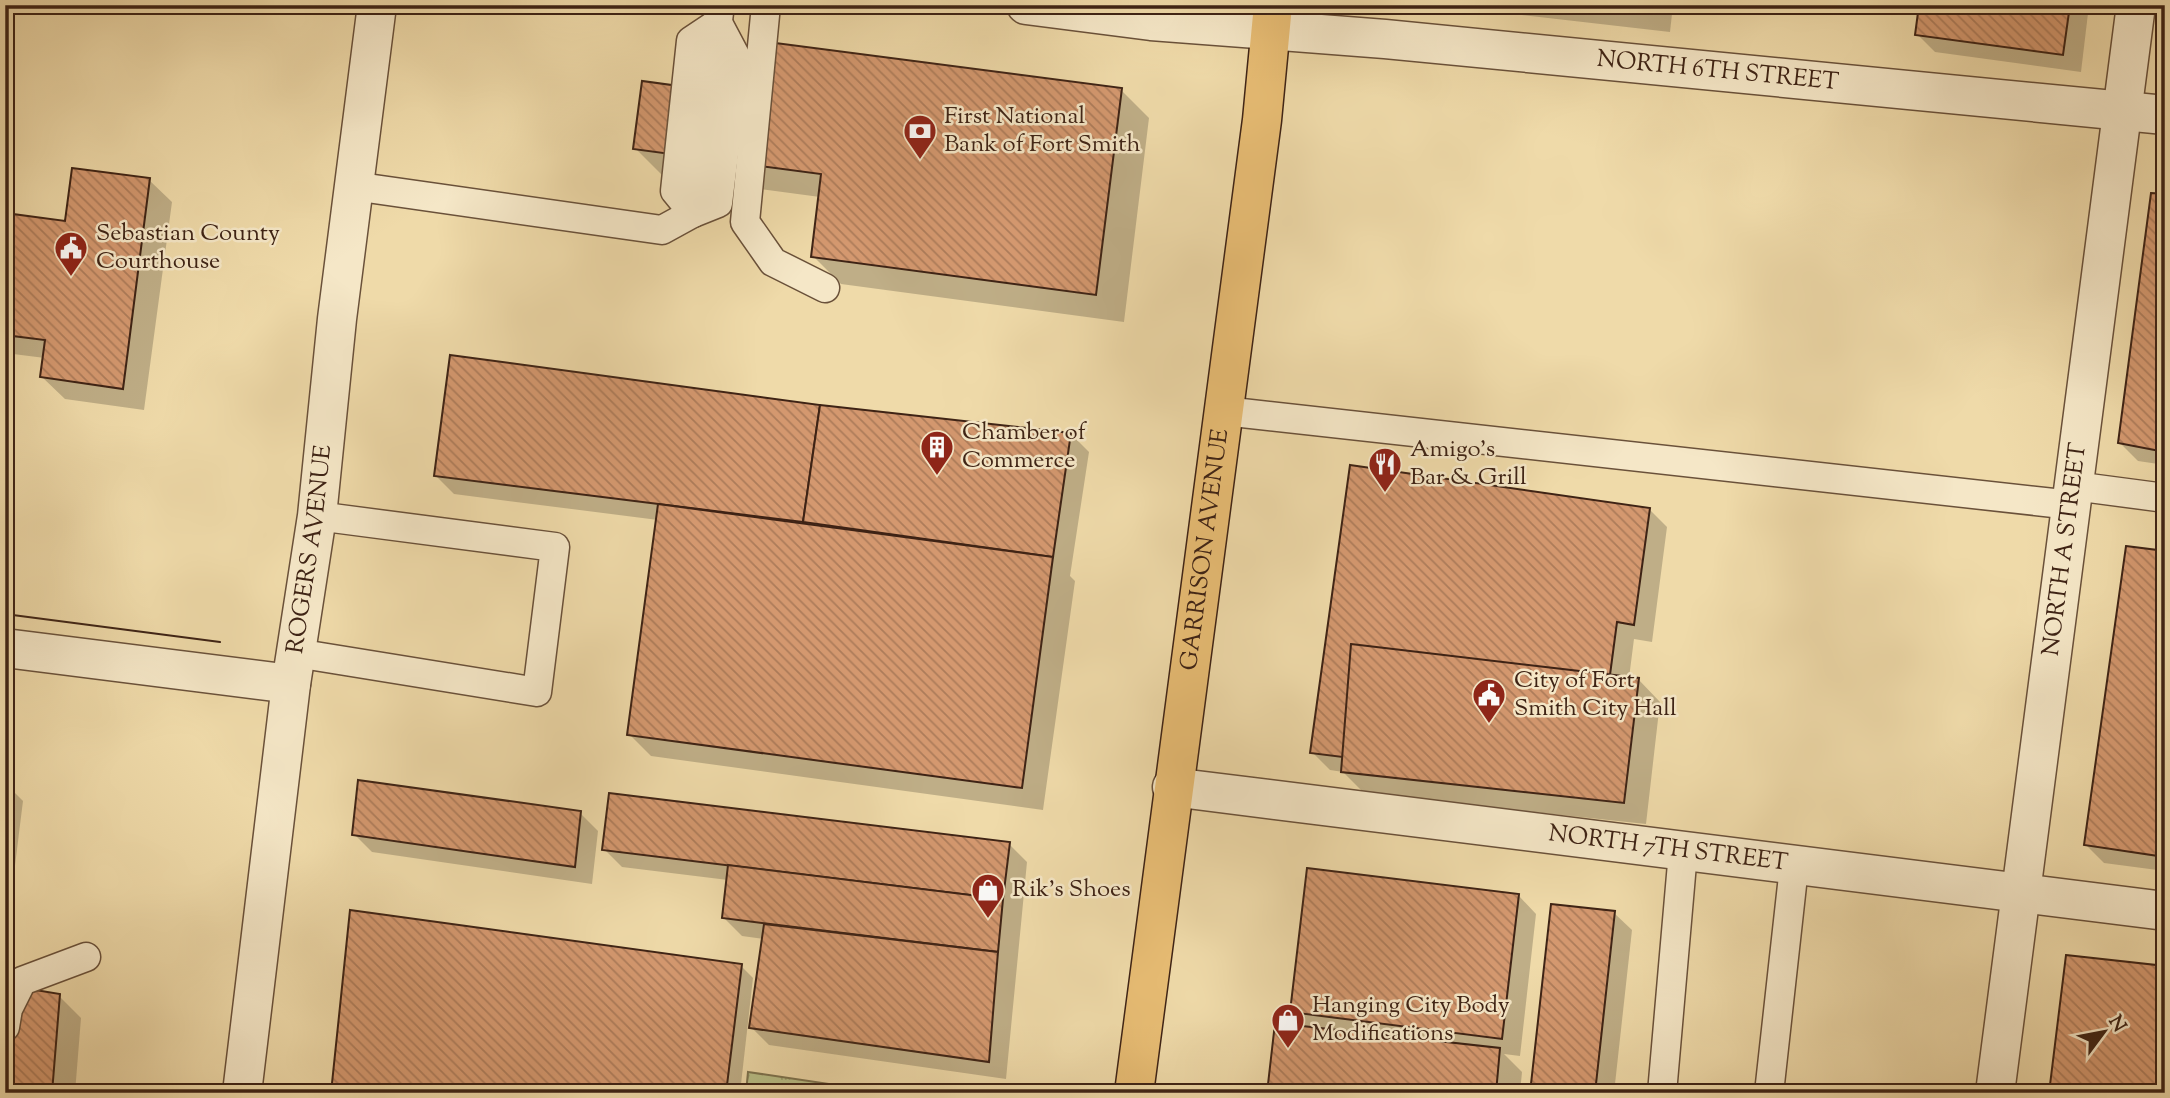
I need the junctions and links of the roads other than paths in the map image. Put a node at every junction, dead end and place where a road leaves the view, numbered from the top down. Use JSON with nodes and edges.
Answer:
{"nodes":[{"id":1,"x":377,"y":5,"type":"edge"},
{"id":2,"x":1026,"y":5,"type":"edge"},
{"id":3,"x":2136,"y":5,"type":"edge"},
{"id":4,"x":719,"y":14,"type":"edge"},
{"id":5,"x":766,"y":18,"type":"edge"},
{"id":6,"x":1272,"y":19,"type":"edge"},
{"id":7,"x":2123,"y":110,"type":"junction"},
{"id":8,"x":2165,"y":115,"type":"edge"},
{"id":9,"x":353,"y":186,"type":"junction"},
{"id":10,"x":705,"y":208,"type":"junction"},
{"id":11,"x":745,"y":222,"type":"junction"},
{"id":12,"x":825,"y":288,"type":"dead end"},
{"id":13,"x":1224,"y":411,"type":"junction"},
{"id":14,"x":2073,"y":495,"type":"junction"},
{"id":15,"x":2165,"y":498,"type":"edge"},
{"id":16,"x":317,"y":516,"type":"junction"},
{"id":17,"x":5,"y":648,"type":"edge"},
{"id":18,"x":293,"y":669,"type":"junction"},
{"id":19,"x":1172,"y":787,"type":"junction"},
{"id":20,"x":1683,"y":852,"type":"junction"},
{"id":21,"x":1794,"y":867,"type":"junction"},
{"id":22,"x":2020,"y":895,"type":"junction"},
{"id":23,"x":2165,"y":911,"type":"edge"},
{"id":24,"x":86,"y":957,"type":"dead end"},
{"id":25,"x":5,"y":1027,"type":"edge"},
{"id":26,"x":242,"y":1093,"type":"edge"},
{"id":27,"x":1134,"y":1093,"type":"edge"},
{"id":28,"x":1662,"y":1093,"type":"edge"},
{"id":29,"x":1769,"y":1093,"type":"edge"},
{"id":30,"x":1995,"y":1093,"type":"edge"}],
"edges":[{"from":1,"to":9,"type":"street","name":"ROGERS AVENUE"},
{"from":2,"to":6,"type":"street","name":"NORTH 6TH STREET"},
{"from":3,"to":7,"type":"street","name":"NORTH A STREET"},
{"from":4,"to":10,"type":"lane"},
{"from":5,"to":11,"type":"lane"},
{"from":6,"to":7,"type":"street","name":"NORTH 6TH STREET"},
{"from":6,"to":13,"type":"main road","name":"GARRISON AVENUE"},
{"from":7,"to":8,"type":"street","name":"NORTH 6TH STREET"},
{"from":7,"to":14,"type":"street","name":"NORTH A STREET"},
{"from":9,"to":10,"type":"lane"},
{"from":9,"to":16,"type":"street","name":"ROGERS AVENUE"},
{"from":10,"to":11,"type":"lane"},
{"from":11,"to":12,"type":"lane"},
{"from":13,"to":14,"type":"lane"},
{"from":13,"to":19,"type":"main road","name":"GARRISON AVENUE"},
{"from":14,"to":15,"type":"lane"},
{"from":14,"to":22,"type":"street","name":"NORTH A STREET"},
{"from":16,"to":18,"type":"street","name":"ROGERS AVENUE"},
{"from":16,"to":18,"type":"lane"},
{"from":17,"to":18,"type":"street"},
{"from":18,"to":26,"type":"street","name":"ROGERS AVENUE"},
{"from":19,"to":20,"type":"street","name":"NORTH 7TH STREET"},
{"from":19,"to":27,"type":"main road","name":"GARRISON AVENUE"},
{"from":20,"to":21,"type":"street","name":"NORTH 7TH STREET"},
{"from":20,"to":28,"type":"lane"},
{"from":21,"to":22,"type":"street","name":"NORTH 7TH STREET"},
{"from":21,"to":29,"type":"lane"},
{"from":22,"to":23,"type":"street","name":"NORTH 7TH STREET"},
{"from":22,"to":30,"type":"street","name":"NORTH A STREET"},
{"from":24,"to":25,"type":"lane"}]}
